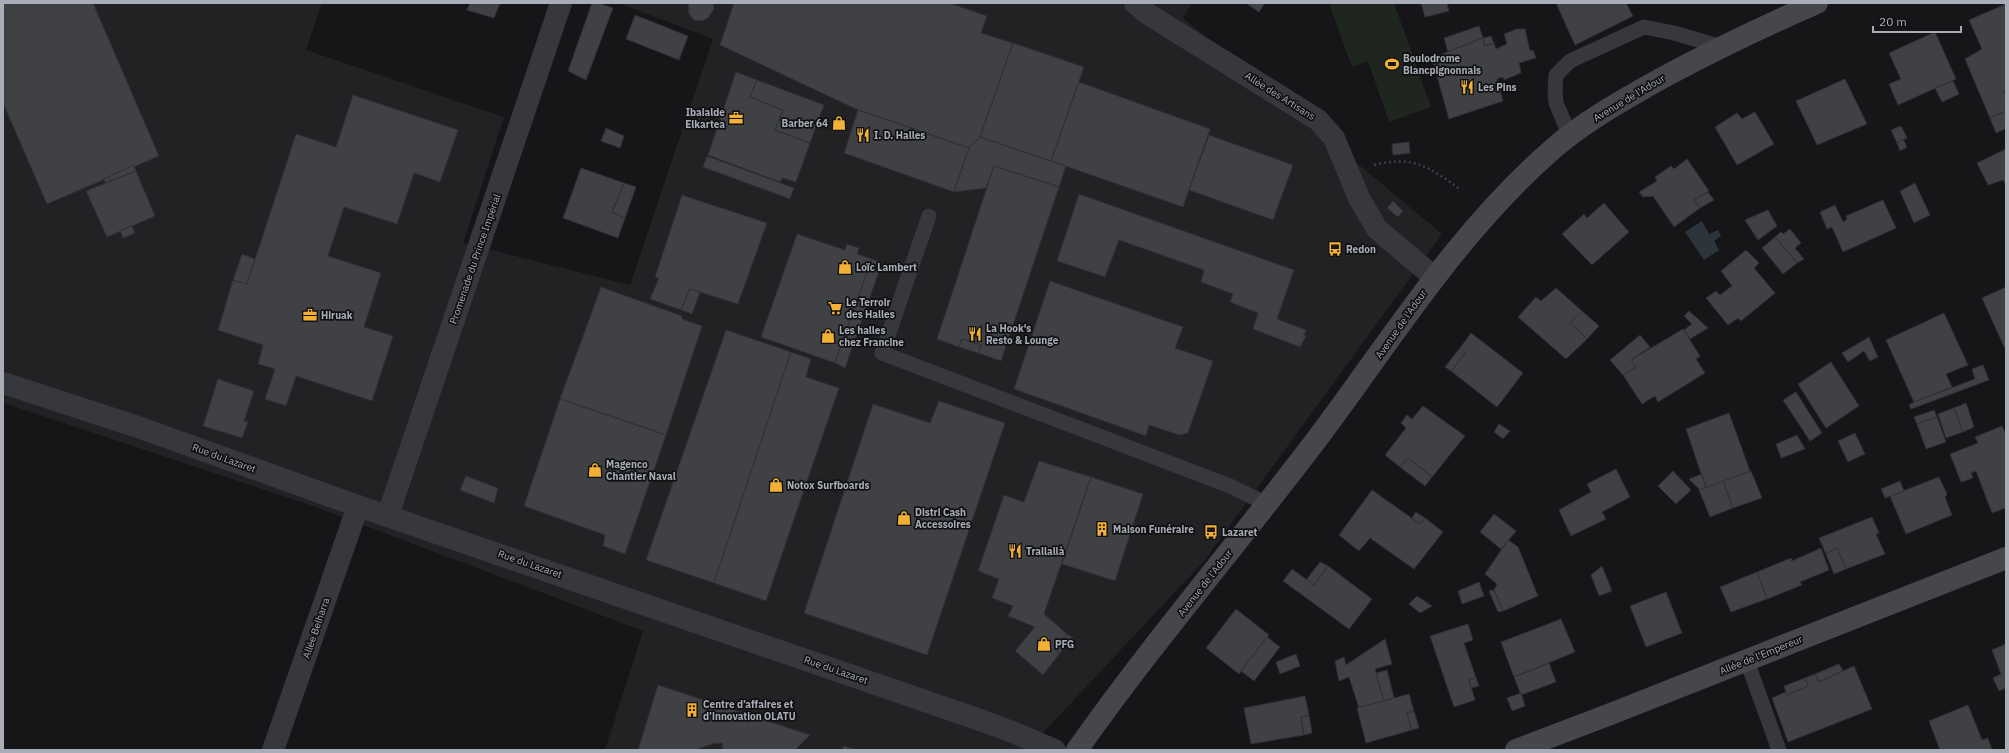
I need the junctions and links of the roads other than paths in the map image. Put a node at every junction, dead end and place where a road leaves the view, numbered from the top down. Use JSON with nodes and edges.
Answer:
{"nodes":[{"id":1,"x":561,"y":3,"type":"edge"},
{"id":2,"x":1817,"y":3,"type":"edge"},
{"id":3,"x":1146,"y":7,"type":"edge"},
{"id":4,"x":1784,"y":9,"type":"edge"},
{"id":5,"x":1722,"y":47,"type":"junction"},
{"id":6,"x":1570,"y":136,"type":"junction"},
{"id":7,"x":929,"y":216,"type":"dead end"},
{"id":8,"x":1434,"y":277,"type":"junction"},
{"id":9,"x":3,"y":383,"type":"edge"},
{"id":10,"x":1267,"y":504,"type":"junction"},
{"id":11,"x":358,"y":506,"type":"junction"},
{"id":12,"x":388,"y":515,"type":"junction"},
{"id":13,"x":2006,"y":558,"type":"edge"},
{"id":14,"x":1747,"y":661,"type":"junction"},
{"id":15,"x":273,"y":750,"type":"edge"},
{"id":16,"x":1055,"y":750,"type":"edge"},
{"id":17,"x":1077,"y":750,"type":"edge"},
{"id":18,"x":1516,"y":750,"type":"edge"},
{"id":19,"x":1779,"y":750,"type":"edge"}],
"edges":[{"from":1,"to":12,"type":"street","name":"Promenade du Prince Impérial"},
{"from":2,"to":4,"type":"main road","name":"Avenue de l'Adour"},
{"from":3,"to":8,"type":"street","name":"Allée des Artisans"},
{"from":4,"to":5,"type":"main road","name":"Avenue de l'Adour"},
{"from":5,"to":6,"type":"main road","name":"Avenue de l'Adour"},
{"from":5,"to":6,"type":"lane"},
{"from":6,"to":8,"type":"main road","name":"Avenue de l'Adour"},
{"from":7,"to":10,"type":"lane"},
{"from":8,"to":10,"type":"main road","name":"Avenue de l'Adour"},
{"from":9,"to":11,"type":"street","name":"Rue du Lazaret"},
{"from":10,"to":17,"type":"main road","name":"Avenue de l'Adour"},
{"from":11,"to":12,"type":"street","name":"Rue du Lazaret"},
{"from":11,"to":15,"type":"street","name":"Allée Belharra"},
{"from":12,"to":16,"type":"street","name":"Rue du Lazaret"},
{"from":13,"to":14,"type":"main road","name":"Allée de l'Empereur"},
{"from":14,"to":18,"type":"main road","name":"Allée de l'Empereur"},
{"from":14,"to":19,"type":"lane"}]}
